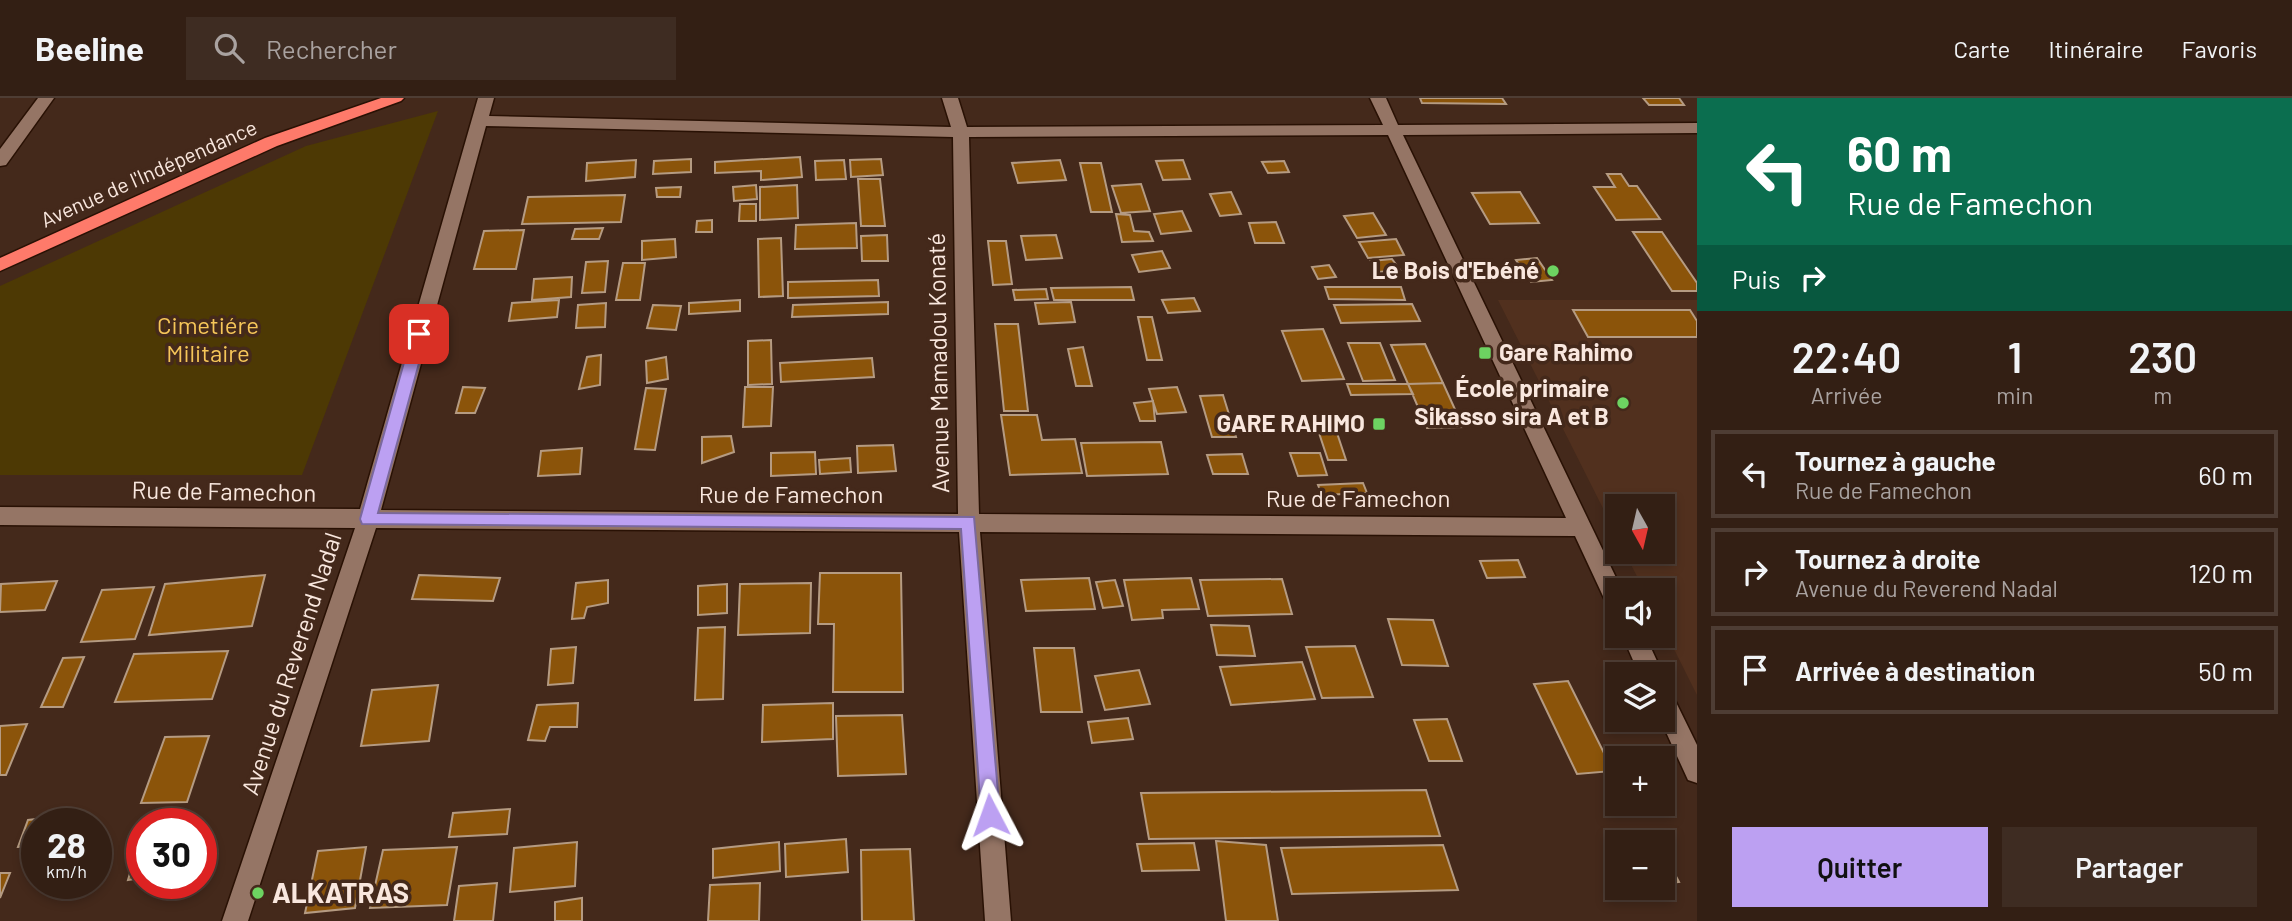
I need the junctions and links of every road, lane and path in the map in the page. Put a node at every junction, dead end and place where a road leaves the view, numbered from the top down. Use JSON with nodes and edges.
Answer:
{"nodes":[{"id":1,"x":46,"y":98,"type":"edge"},
{"id":2,"x":396,"y":98,"type":"edge"},
{"id":3,"x":486,"y":98,"type":"edge"},
{"id":4,"x":950,"y":98,"type":"edge"},
{"id":5,"x":1378,"y":98,"type":"edge"},
{"id":6,"x":479,"y":121,"type":"junction"},
{"id":7,"x":1392,"y":128,"type":"junction"},
{"id":8,"x":1697,"y":128,"type":"edge"},
{"id":9,"x":961,"y":132,"type":"junction"},
{"id":10,"x":0,"y":161,"type":"edge"},
{"id":11,"x":0,"y":265,"type":"edge"},
{"id":12,"x":0,"y":516,"type":"edge"},
{"id":13,"x":368,"y":519,"type":"junction"},
{"id":14,"x":968,"y":522,"type":"junction"},
{"id":15,"x":1581,"y":527,"type":"junction"},
{"id":16,"x":1605,"y":578,"type":"edge"},
{"id":17,"x":1675,"y":725,"type":"edge"},
{"id":18,"x":1697,"y":771,"type":"edge"},
{"id":19,"x":235,"y":921,"type":"edge"},
{"id":20,"x":998,"y":921,"type":"edge"}],
"edges":[{"from":1,"to":10,"type":"street"},
{"from":2,"to":11,"type":"highway","name":"Avenue de l'Indépendance"},
{"from":3,"to":6,"type":"street","name":"Avenue du Reverend Nadal"},
{"from":4,"to":9,"type":"street","name":"Avenue Mamadou Konaté"},
{"from":5,"to":7,"type":"street"},
{"from":6,"to":9,"type":"street"},
{"from":6,"to":13,"type":"street","name":"Avenue du Reverend Nadal"},
{"from":7,"to":8,"type":"street"},
{"from":7,"to":9,"type":"street"},
{"from":7,"to":15,"type":"street"},
{"from":9,"to":14,"type":"street","name":"Avenue Mamadou Konaté"},
{"from":12,"to":13,"type":"street","name":"Rue de Famechon"},
{"from":13,"to":14,"type":"street","name":"Rue de Famechon"},
{"from":13,"to":19,"type":"street","name":"Avenue du Reverend Nadal"},
{"from":14,"to":15,"type":"street","name":"Rue de Famechon"},
{"from":14,"to":20,"type":"street","name":"Avenue Mamadou Konaté"},
{"from":15,"to":16,"type":"street"},
{"from":17,"to":18,"type":"street"}]}
